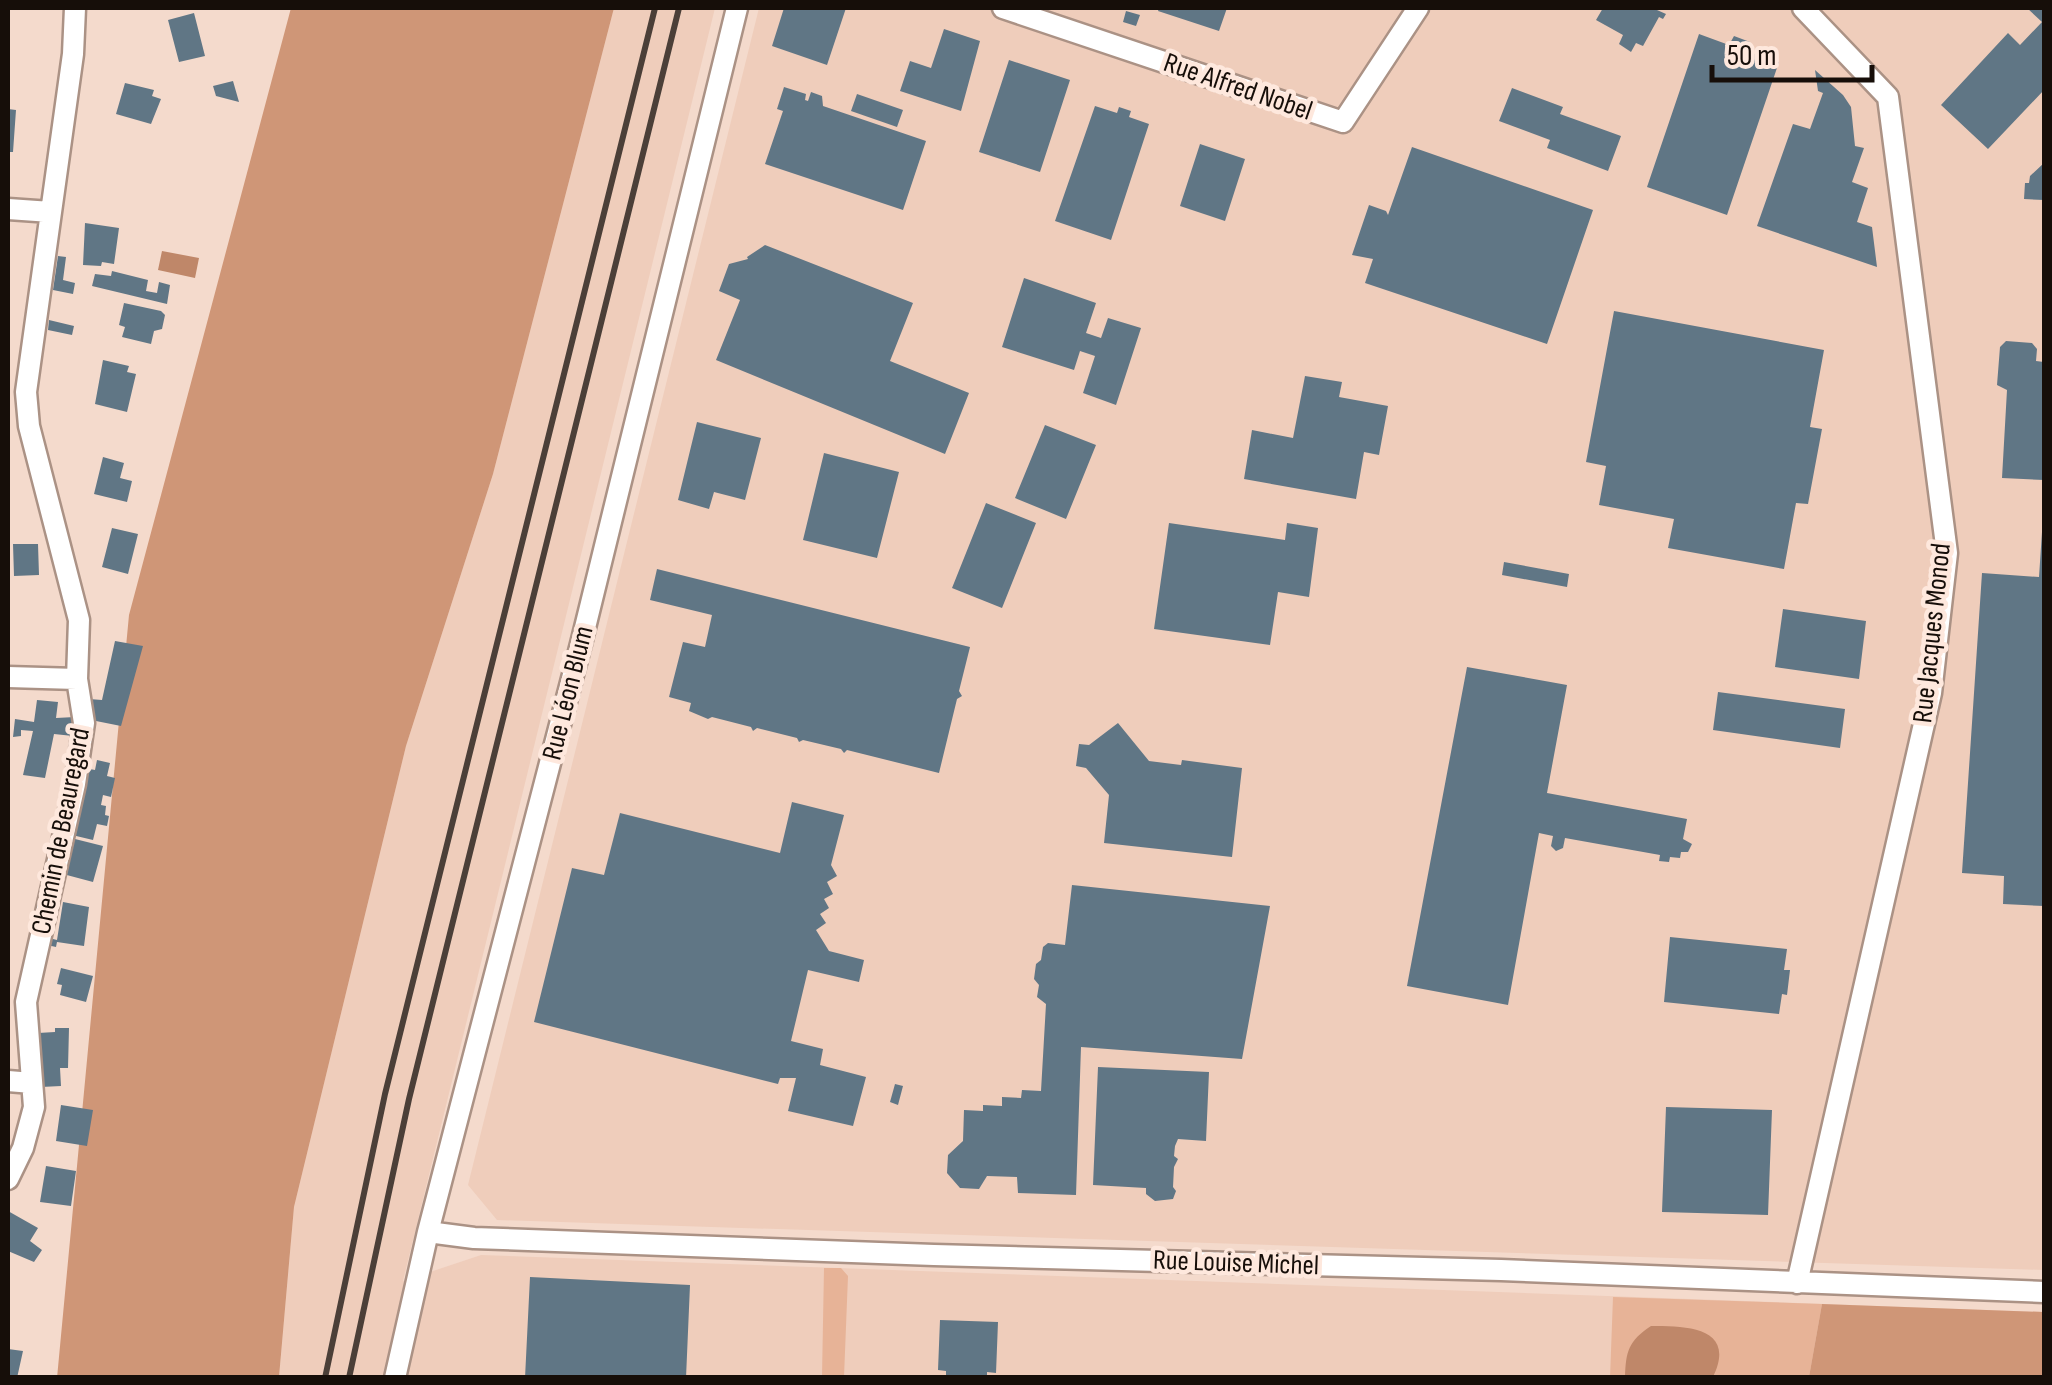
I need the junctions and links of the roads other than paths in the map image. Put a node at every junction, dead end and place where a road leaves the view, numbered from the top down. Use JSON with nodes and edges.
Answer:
{"nodes":[{"id":1,"x":76,"y":8,"type":"edge"},
{"id":2,"x":737,"y":8,"type":"edge"},
{"id":3,"x":1003,"y":8,"type":"edge"},
{"id":4,"x":1418,"y":8,"type":"edge"},
{"id":5,"x":1803,"y":8,"type":"edge"},
{"id":6,"x":8,"y":209,"type":"edge"},
{"id":7,"x":51,"y":212,"type":"junction"},
{"id":8,"x":8,"y":676,"type":"edge"},
{"id":9,"x":77,"y":679,"type":"junction"},
{"id":10,"x":8,"y":1081,"type":"edge"},
{"id":11,"x":32,"y":1083,"type":"junction"},
{"id":12,"x":8,"y":1179,"type":"edge"},
{"id":13,"x":428,"y":1232,"type":"junction"},
{"id":14,"x":1797,"y":1283,"type":"junction"},
{"id":15,"x":2044,"y":1292,"type":"edge"},
{"id":16,"x":394,"y":1378,"type":"edge"}],
"edges":[{"from":1,"to":7,"type":"street","name":"Chemin de Beauregard"},
{"from":2,"to":13,"type":"street","name":"Rue Léon Blum"},
{"from":3,"to":4,"type":"street","name":"Rue Alfred Nobel"},
{"from":5,"to":14,"type":"street","name":"Rue Jacques Monod"},
{"from":6,"to":7,"type":"street"},
{"from":7,"to":9,"type":"street","name":"Chemin de Beauregard"},
{"from":8,"to":9,"type":"street"},
{"from":9,"to":11,"type":"street","name":"Chemin de Beauregard"},
{"from":10,"to":11,"type":"street"},
{"from":11,"to":12,"type":"street","name":"Chemin de Beauregard"},
{"from":13,"to":14,"type":"street","name":"Rue Louise Michel"},
{"from":13,"to":16,"type":"street","name":"Rue Léon Blum"},
{"from":14,"to":15,"type":"street","name":"Rue Louise Michel"}]}
